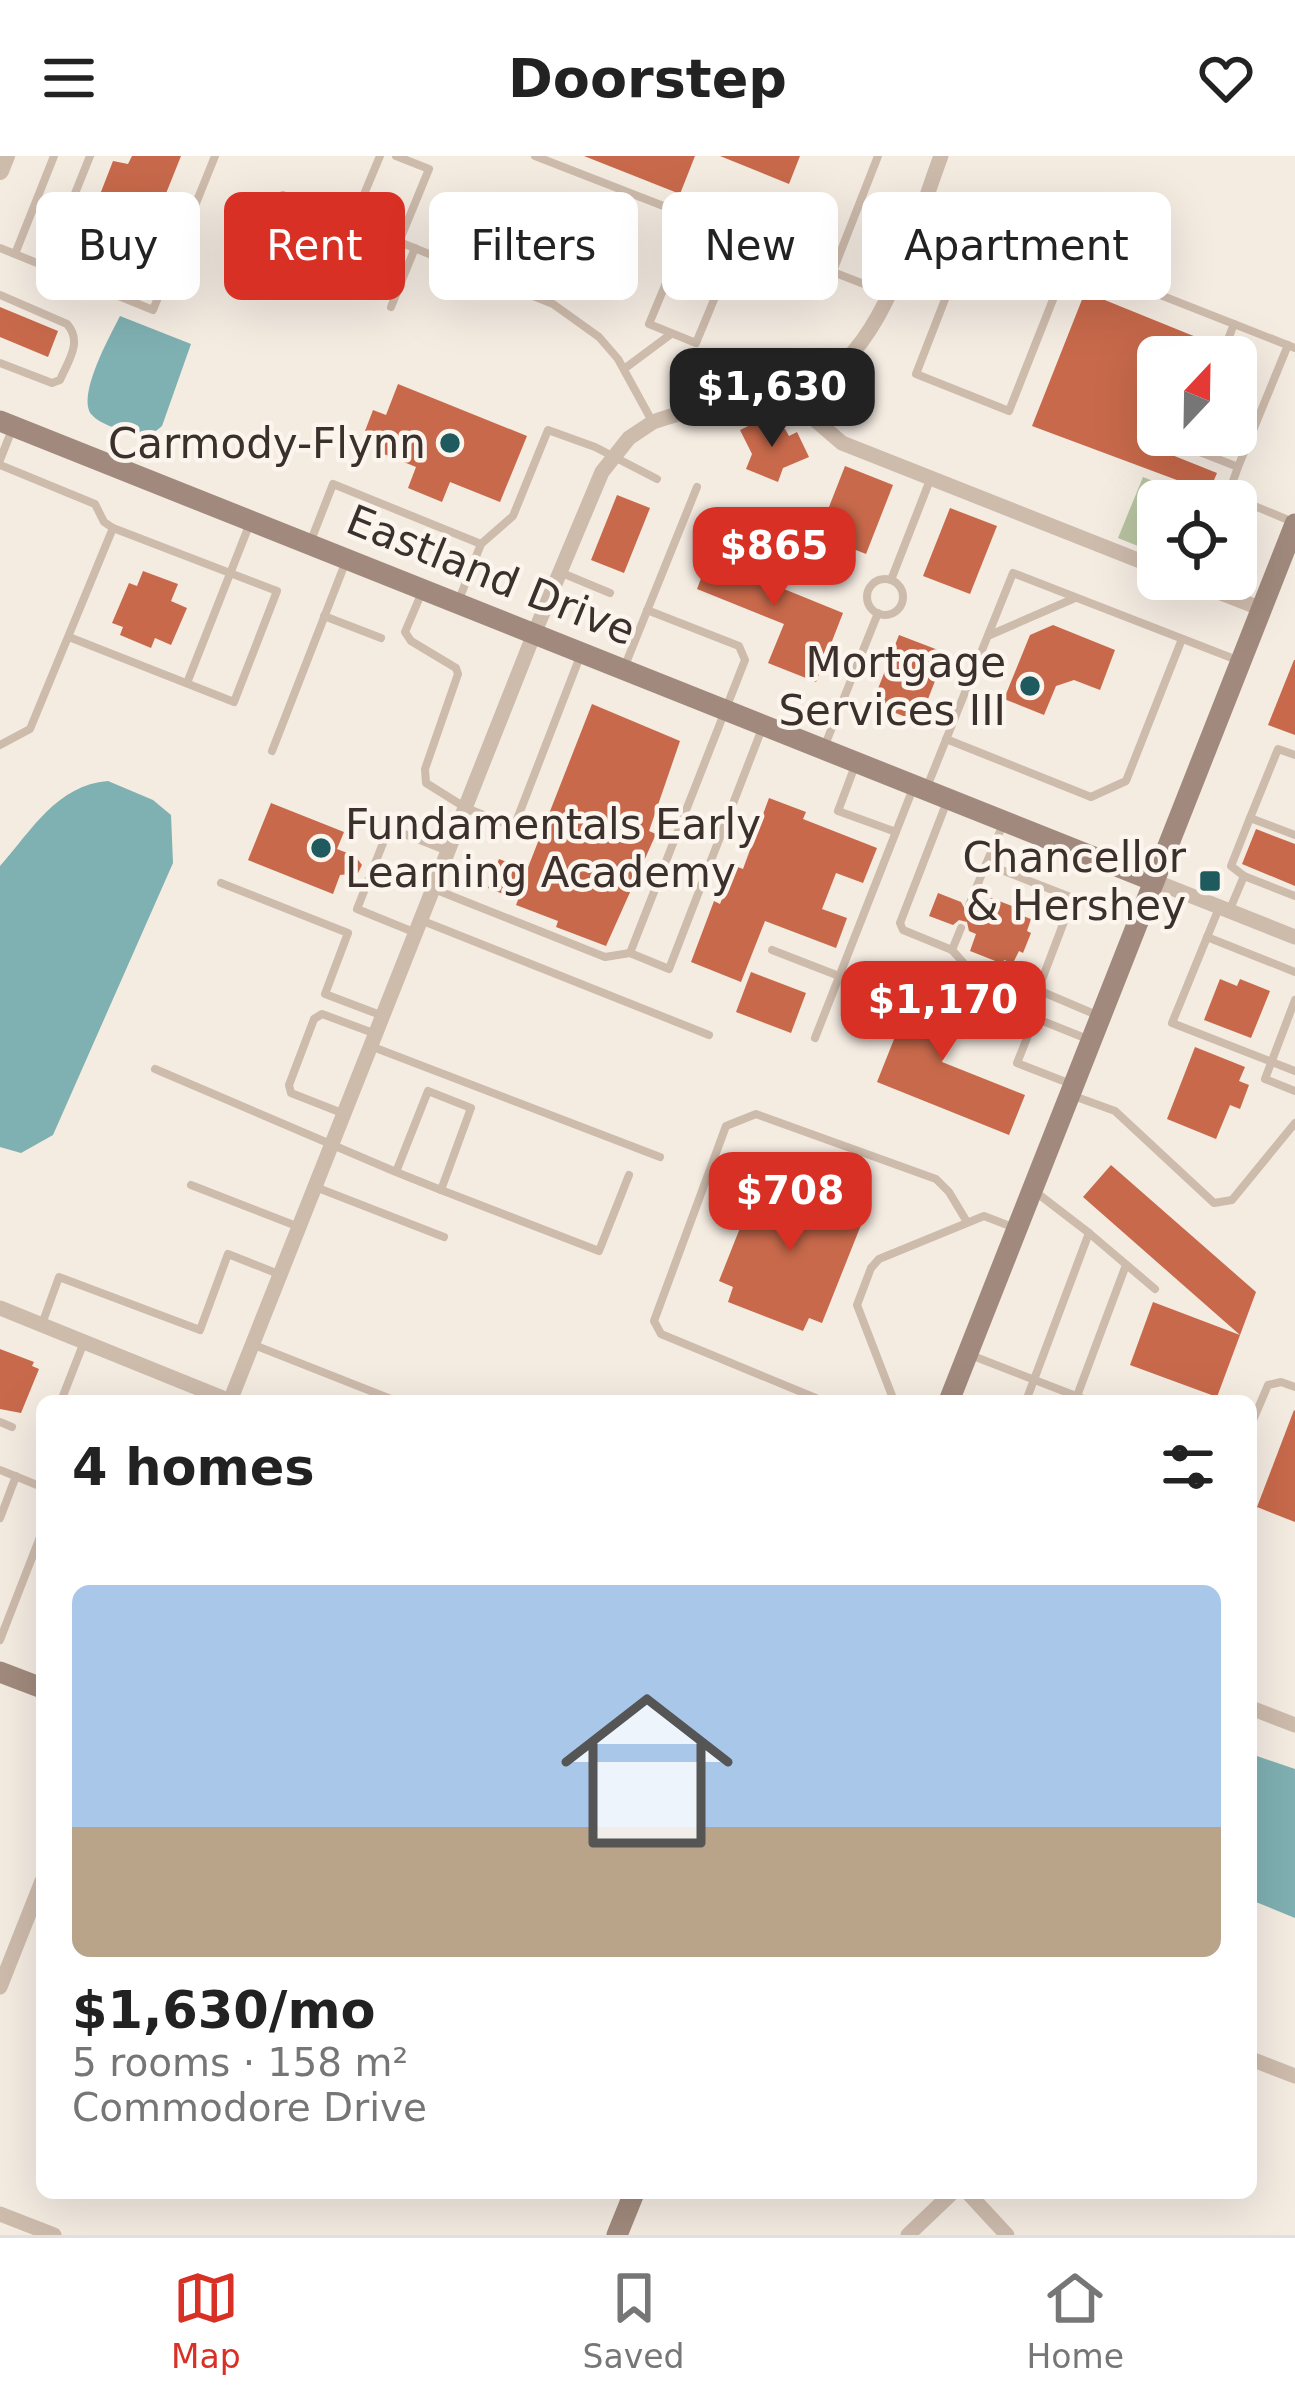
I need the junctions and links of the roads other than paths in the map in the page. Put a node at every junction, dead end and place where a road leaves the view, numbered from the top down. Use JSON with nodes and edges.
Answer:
{"nodes":[{"id":1,"x":6,"y":156,"type":"edge"},
{"id":2,"x":54,"y":156,"type":"edge"},
{"id":3,"x":90,"y":156,"type":"edge"},
{"id":4,"x":215,"y":156,"type":"edge"},
{"id":5,"x":380,"y":156,"type":"edge"},
{"id":6,"x":397,"y":156,"type":"edge"},
{"id":7,"x":535,"y":156,"type":"edge"},
{"id":8,"x":878,"y":156,"type":"edge"},
{"id":9,"x":941,"y":156,"type":"edge"},
{"id":10,"x":0,"y":171,"type":"edge"},
{"id":11,"x":76,"y":192,"type":"edge"},
{"id":12,"x":365,"y":192,"type":"edge"},
{"id":13,"x":928,"y":192,"type":"edge"},
{"id":14,"x":200,"y":193,"type":"edge"},
{"id":15,"x":662,"y":205,"type":"edge"},
{"id":16,"x":405,"y":227,"type":"edge"},
{"id":17,"x":405,"y":244,"type":"edge"},
{"id":18,"x":0,"y":248,"type":"edge"},
{"id":19,"x":415,"y":248,"type":"junction"},
{"id":20,"x":15,"y":254,"type":"junction"},
{"id":21,"x":838,"y":258,"type":"edge"},
{"id":22,"x":36,"y":263,"type":"edge"},
{"id":23,"x":0,"y":296,"type":"edge"},
{"id":24,"x":1171,"y":299,"type":"edge"},
{"id":25,"x":128,"y":300,"type":"edge"},
{"id":26,"x":157,"y":300,"type":"edge"},
{"id":27,"x":886,"y":300,"type":"edge"},
{"id":28,"x":945,"y":300,"type":"edge"},
{"id":29,"x":1053,"y":300,"type":"edge"},
{"id":30,"x":391,"y":307,"type":"dead end"},
{"id":31,"x":1234,"y":324,"type":"junction"},
{"id":32,"x":672,"y":333,"type":"junction"},
{"id":33,"x":1229,"y":336,"type":"edge"},
{"id":34,"x":1292,"y":346,"type":"edge"},
{"id":35,"x":0,"y":363,"type":"edge"},
{"id":36,"x":624,"y":369,"type":"junction"},
{"id":37,"x":800,"y":384,"type":"junction"},
{"id":38,"x":653,"y":422,"type":"junction"},
{"id":39,"x":7,"y":423,"type":"edge"},
{"id":40,"x":1210,"y":456,"type":"edge"},
{"id":41,"x":611,"y":458,"type":"junction"},
{"id":42,"x":0,"y":463,"type":"edge"},
{"id":43,"x":1238,"y":467,"type":"junction"},
{"id":44,"x":931,"y":478,"type":"junction"},
{"id":45,"x":657,"y":479,"type":"dead end"},
{"id":46,"x":697,"y":487,"type":"dead end"},
{"id":47,"x":251,"y":521,"type":"junction"},
{"id":48,"x":1295,"y":524,"type":"edge"},
{"id":49,"x":113,"y":528,"type":"junction"},
{"id":50,"x":481,"y":544,"type":"junction"},
{"id":51,"x":310,"y":545,"type":"junction"},
{"id":52,"x":346,"y":560,"type":"junction"},
{"id":53,"x":1137,"y":560,"type":"edge"},
{"id":54,"x":231,"y":572,"type":"junction"},
{"id":55,"x":560,"y":572,"type":"junction"},
{"id":56,"x":891,"y":580,"type":"junction"},
{"id":57,"x":422,"y":590,"type":"junction"},
{"id":58,"x":610,"y":593,"type":"dead end"},
{"id":59,"x":1077,"y":597,"type":"junction"},
{"id":60,"x":1239,"y":600,"type":"edge"},
{"id":61,"x":457,"y":604,"type":"junction"},
{"id":62,"x":1262,"y":609,"type":"junction"},
{"id":63,"x":647,"y":610,"type":"junction"},
{"id":64,"x":878,"y":613,"type":"junction"},
{"id":65,"x":324,"y":616,"type":"junction"},
{"id":66,"x":534,"y":634,"type":"junction"},
{"id":67,"x":988,"y":636,"type":"junction"},
{"id":68,"x":69,"y":637,"type":"junction"},
{"id":69,"x":380,"y":638,"type":"dead end"},
{"id":70,"x":1182,"y":638,"type":"junction"},
{"id":71,"x":581,"y":653,"type":"junction"},
{"id":72,"x":1241,"y":662,"type":"junction"},
{"id":73,"x":624,"y":670,"type":"junction"},
{"id":74,"x":187,"y":683,"type":"junction"},
{"id":75,"x":727,"y":709,"type":"junction"},
{"id":76,"x":764,"y":724,"type":"junction"},
{"id":77,"x":946,"y":739,"type":"junction"},
{"id":78,"x":0,"y":745,"type":"edge"},
{"id":79,"x":824,"y":749,"type":"junction"},
{"id":80,"x":272,"y":751,"type":"dead end"},
{"id":81,"x":1295,"y":755,"type":"edge"},
{"id":82,"x":857,"y":761,"type":"junction"},
{"id":83,"x":921,"y":786,"type":"junction"},
{"id":84,"x":949,"y":797,"type":"junction"},
{"id":85,"x":466,"y":808,"type":"junction"},
{"id":86,"x":1250,"y":818,"type":"junction"},
{"id":87,"x":1004,"y":820,"type":"junction"},
{"id":88,"x":896,"y":832,"type":"junction"},
{"id":89,"x":1295,"y":835,"type":"edge"},
{"id":90,"x":449,"y":851,"type":"junction"},
{"id":91,"x":986,"y":864,"type":"junction"},
{"id":92,"x":1244,"y":876,"type":"junction"},
{"id":93,"x":1154,"y":881,"type":"junction"},
{"id":94,"x":221,"y":883,"type":"dead end"},
{"id":95,"x":434,"y":889,"type":"junction"},
{"id":96,"x":1290,"y":891,"type":"edge"},
{"id":97,"x":969,"y":905,"type":"dead end"},
{"id":98,"x":1224,"y":909,"type":"junction"},
{"id":99,"x":419,"y":927,"type":"junction"},
{"id":100,"x":961,"y":928,"type":"dead end"},
{"id":101,"x":1207,"y":937,"type":"junction"},
{"id":102,"x":1295,"y":937,"type":"edge"},
{"id":103,"x":772,"y":950,"type":"dead end"},
{"id":104,"x":952,"y":950,"type":"junction"},
{"id":105,"x":630,"y":953,"type":"junction"},
{"id":106,"x":1295,"y":973,"type":"edge"},
{"id":107,"x":839,"y":976,"type":"junction"},
{"id":108,"x":1038,"y":990,"type":"junction"},
{"id":109,"x":1295,"y":1000,"type":"edge"},
{"id":110,"x":1101,"y":1016,"type":"junction"},
{"id":111,"x":384,"y":1017,"type":"junction"},
{"id":112,"x":709,"y":1034,"type":"dead end"},
{"id":113,"x":815,"y":1038,"type":"dead end"},
{"id":114,"x":1091,"y":1040,"type":"junction"},
{"id":115,"x":375,"y":1041,"type":"junction"},
{"id":116,"x":1272,"y":1062,"type":"junction"},
{"id":117,"x":155,"y":1069,"type":"dead end"},
{"id":118,"x":1295,"y":1071,"type":"edge"},
{"id":119,"x":1072,"y":1090,"type":"junction"},
{"id":120,"x":1295,"y":1091,"type":"edge"},
{"id":121,"x":346,"y":1114,"type":"junction"},
{"id":122,"x":1295,"y":1123,"type":"edge"},
{"id":123,"x":334,"y":1143,"type":"junction"},
{"id":124,"x":660,"y":1157,"type":"dead end"},
{"id":125,"x":396,"y":1172,"type":"junction"},
{"id":126,"x":629,"y":1175,"type":"dead end"},
{"id":127,"x":191,"y":1185,"type":"dead end"},
{"id":128,"x":316,"y":1187,"type":"junction"},
{"id":129,"x":441,"y":1190,"type":"junction"},
{"id":130,"x":1032,"y":1190,"type":"junction"},
{"id":131,"x":967,"y":1222,"type":"junction"},
{"id":132,"x":300,"y":1228,"type":"junction"},
{"id":133,"x":1017,"y":1228,"type":"junction"},
{"id":134,"x":1088,"y":1233,"type":"junction"},
{"id":135,"x":444,"y":1237,"type":"dead end"},
{"id":136,"x":1126,"y":1265,"type":"junction"},
{"id":137,"x":281,"y":1275,"type":"junction"},
{"id":138,"x":1155,"y":1289,"type":"dead end"},
{"id":139,"x":0,"y":1308,"type":"edge"},
{"id":140,"x":41,"y":1325,"type":"junction"},
{"id":141,"x":84,"y":1342,"type":"junction"},
{"id":142,"x":253,"y":1345,"type":"junction"},
{"id":143,"x":967,"y":1354,"type":"junction"},
{"id":144,"x":1034,"y":1380,"type":"junction"},
{"id":145,"x":1295,"y":1387,"type":"edge"},
{"id":146,"x":63,"y":1395,"type":"edge"},
{"id":147,"x":215,"y":1395,"type":"edge"},
{"id":148,"x":232,"y":1395,"type":"edge"},
{"id":149,"x":381,"y":1395,"type":"edge"},
{"id":150,"x":808,"y":1395,"type":"edge"},
{"id":151,"x":892,"y":1395,"type":"edge"},
{"id":152,"x":951,"y":1395,"type":"edge"},
{"id":153,"x":1028,"y":1395,"type":"edge"},
{"id":154,"x":1074,"y":1395,"type":"edge"},
{"id":155,"x":1077,"y":1395,"type":"edge"},
{"id":156,"x":1257,"y":1411,"type":"edge"},
{"id":157,"x":0,"y":1422,"type":"edge"},
{"id":158,"x":12,"y":1427,"type":"dead end"},
{"id":159,"x":0,"y":1470,"type":"edge"},
{"id":160,"x":16,"y":1476,"type":"junction"},
{"id":161,"x":36,"y":1484,"type":"edge"},
{"id":162,"x":0,"y":1518,"type":"edge"},
{"id":163,"x":36,"y":1554,"type":"edge"},
{"id":164,"x":0,"y":1640,"type":"edge"},
{"id":165,"x":0,"y":1672,"type":"edge"},
{"id":166,"x":36,"y":1686,"type":"edge"},
{"id":167,"x":1257,"y":1710,"type":"edge"},
{"id":168,"x":1295,"y":1724,"type":"edge"},
{"id":169,"x":36,"y":1896,"type":"edge"},
{"id":170,"x":0,"y":1987,"type":"edge"},
{"id":171,"x":1257,"y":2061,"type":"edge"},
{"id":172,"x":1295,"y":2076,"type":"edge"},
{"id":173,"x":632,"y":2199,"type":"edge"},
{"id":174,"x":946,"y":2199,"type":"edge"},
{"id":175,"x":974,"y":2199,"type":"edge"},
{"id":176,"x":0,"y":2214,"type":"edge"},
{"id":177,"x":54,"y":2235,"type":"edge"},
{"id":178,"x":617,"y":2235,"type":"edge"},
{"id":179,"x":908,"y":2235,"type":"edge"},
{"id":180,"x":1007,"y":2235,"type":"edge"}],
"edges":[{"from":1,"to":10,"type":"street"},
{"from":2,"to":20,"type":"lane"},
{"from":3,"to":11,"type":"lane"},
{"from":4,"to":14,"type":"lane"},
{"from":5,"to":12,"type":"lane"},
{"from":6,"to":16,"type":"lane"},
{"from":7,"to":15,"type":"lane"},
{"from":8,"to":21,"type":"lane"},
{"from":9,"to":13,"type":"street"},
{"from":17,"to":19,"type":"lane"},
{"from":18,"to":20,"type":"lane"},
{"from":19,"to":30,"type":"lane"},
{"from":19,"to":36,"type":"lane"},
{"from":20,"to":22,"type":"lane"},
{"from":23,"to":35,"type":"lane"},
{"from":24,"to":31,"type":"lane"},
{"from":25,"to":26,"type":"lane"},
{"from":27,"to":37,"type":"street"},
{"from":28,"to":29,"type":"lane"},
{"from":31,"to":33,"type":"lane"},
{"from":31,"to":34,"type":"lane"},
{"from":32,"to":32,"type":"lane"},
{"from":32,"to":36,"type":"lane"},
{"from":34,"to":43,"type":"lane"},
{"from":36,"to":38,"type":"lane"},
{"from":37,"to":38,"type":"street"},
{"from":37,"to":44,"type":"street"},
{"from":38,"to":41,"type":"street"},
{"from":39,"to":42,"type":"lane"},
{"from":39,"to":47,"type":"main road","name":"Eastland Drive"},
{"from":40,"to":43,"type":"lane"},
{"from":41,"to":45,"type":"lane"},
{"from":41,"to":50,"type":"lane"},
{"from":41,"to":55,"type":"street"},
{"from":42,"to":49,"type":"lane"},
{"from":43,"to":48,"type":"lane"},
{"from":44,"to":53,"type":"street"},
{"from":44,"to":56,"type":"lane"},
{"from":46,"to":63,"type":"lane"},
{"from":47,"to":51,"type":"main road","name":"Eastland Drive"},
{"from":47,"to":54,"type":"lane"},
{"from":48,"to":62,"type":"main road"},
{"from":49,"to":54,"type":"lane"},
{"from":49,"to":68,"type":"lane"},
{"from":50,"to":51,"type":"lane"},
{"from":50,"to":61,"type":"lane"},
{"from":51,"to":52,"type":"main road","name":"Eastland Drive"},
{"from":52,"to":57,"type":"main road","name":"Eastland Drive"},
{"from":52,"to":65,"type":"lane"},
{"from":54,"to":74,"type":"lane"},
{"from":54,"to":74,"type":"lane"},
{"from":55,"to":58,"type":"lane"},
{"from":55,"to":66,"type":"street"},
{"from":56,"to":64,"type":"lane"},
{"from":56,"to":64,"type":"lane"},
{"from":57,"to":61,"type":"main road","name":"Eastland Drive"},
{"from":57,"to":85,"type":"lane"},
{"from":59,"to":67,"type":"lane"},
{"from":59,"to":67,"type":"lane"},
{"from":59,"to":70,"type":"lane"},
{"from":60,"to":62,"type":"street"},
{"from":61,"to":66,"type":"main road","name":"Eastland Drive"},
{"from":62,"to":72,"type":"main road"},
{"from":63,"to":73,"type":"lane"},
{"from":63,"to":75,"type":"lane"},
{"from":64,"to":79,"type":"lane"},
{"from":65,"to":69,"type":"lane"},
{"from":65,"to":80,"type":"lane"},
{"from":66,"to":71,"type":"main road","name":"Eastland Drive"},
{"from":66,"to":85,"type":"street"},
{"from":67,"to":77,"type":"lane"},
{"from":68,"to":74,"type":"lane"},
{"from":68,"to":78,"type":"lane"},
{"from":70,"to":72,"type":"lane"},
{"from":70,"to":77,"type":"lane"},
{"from":71,"to":73,"type":"main road","name":"Eastland Drive"},
{"from":71,"to":85,"type":"lane"},
{"from":72,"to":93,"type":"main road"},
{"from":73,"to":75,"type":"main road","name":"Eastland Drive"},
{"from":75,"to":76,"type":"main road","name":"Eastland Drive"},
{"from":75,"to":105,"type":"lane"},
{"from":76,"to":79,"type":"main road","name":"Eastland Drive"},
{"from":76,"to":105,"type":"lane"},
{"from":77,"to":83,"type":"lane"},
{"from":79,"to":82,"type":"main road","name":"Eastland Drive"},
{"from":81,"to":86,"type":"lane"},
{"from":82,"to":83,"type":"main road","name":"Eastland Drive"},
{"from":82,"to":88,"type":"lane"},
{"from":83,"to":84,"type":"main road","name":"Eastland Drive"},
{"from":83,"to":88,"type":"lane"},
{"from":84,"to":87,"type":"main road","name":"Eastland Drive"},
{"from":84,"to":104,"type":"lane"},
{"from":85,"to":90,"type":"street"},
{"from":86,"to":89,"type":"lane"},
{"from":86,"to":92,"type":"lane"},
{"from":87,"to":91,"type":"lane"},
{"from":87,"to":93,"type":"main road","name":"Eastland Drive"},
{"from":88,"to":107,"type":"lane"},
{"from":90,"to":95,"type":"street"},
{"from":90,"to":99,"type":"lane"},
{"from":91,"to":97,"type":"lane"},
{"from":91,"to":108,"type":"lane"},
{"from":92,"to":96,"type":"lane"},
{"from":92,"to":98,"type":"lane"},
{"from":93,"to":98,"type":"street"},
{"from":93,"to":110,"type":"main road"},
{"from":94,"to":111,"type":"lane"},
{"from":95,"to":99,"type":"street"},
{"from":95,"to":105,"type":"lane"},
{"from":98,"to":101,"type":"lane"},
{"from":98,"to":102,"type":"street"},
{"from":99,"to":111,"type":"street"},
{"from":99,"to":112,"type":"lane"},
{"from":100,"to":104,"type":"lane"},
{"from":101,"to":106,"type":"lane"},
{"from":101,"to":116,"type":"lane"},
{"from":103,"to":107,"type":"lane"},
{"from":104,"to":108,"type":"lane"},
{"from":107,"to":113,"type":"lane"},
{"from":108,"to":110,"type":"lane"},
{"from":109,"to":116,"type":"lane"},
{"from":110,"to":114,"type":"main road"},
{"from":111,"to":115,"type":"street"},
{"from":114,"to":119,"type":"main road"},
{"from":114,"to":119,"type":"lane"},
{"from":115,"to":121,"type":"street"},
{"from":115,"to":121,"type":"lane"},
{"from":115,"to":124,"type":"lane"},
{"from":116,"to":118,"type":"lane"},
{"from":116,"to":120,"type":"lane"},
{"from":117,"to":123,"type":"lane"},
{"from":119,"to":122,"type":"lane"},
{"from":119,"to":130,"type":"main road"},
{"from":121,"to":123,"type":"street"},
{"from":123,"to":125,"type":"lane"},
{"from":123,"to":128,"type":"street"},
{"from":125,"to":129,"type":"lane"},
{"from":125,"to":129,"type":"lane"},
{"from":126,"to":129,"type":"lane"},
{"from":127,"to":132,"type":"lane"},
{"from":128,"to":132,"type":"street"},
{"from":128,"to":135,"type":"lane"},
{"from":130,"to":133,"type":"main road"},
{"from":130,"to":134,"type":"lane"},
{"from":131,"to":133,"type":"lane"},
{"from":131,"to":150,"type":"lane"},
{"from":131,"to":151,"type":"lane"},
{"from":132,"to":137,"type":"street"},
{"from":133,"to":143,"type":"main road"},
{"from":134,"to":136,"type":"lane"},
{"from":134,"to":144,"type":"lane"},
{"from":136,"to":138,"type":"lane"},
{"from":136,"to":155,"type":"lane"},
{"from":137,"to":140,"type":"lane"},
{"from":137,"to":142,"type":"street"},
{"from":139,"to":140,"type":"street"},
{"from":140,"to":141,"type":"street"},
{"from":141,"to":146,"type":"lane"},
{"from":141,"to":147,"type":"street"},
{"from":142,"to":148,"type":"street"},
{"from":142,"to":149,"type":"lane"},
{"from":143,"to":144,"type":"lane"},
{"from":143,"to":152,"type":"main road"},
{"from":144,"to":153,"type":"lane"},
{"from":144,"to":154,"type":"lane"},
{"from":145,"to":156,"type":"lane"},
{"from":157,"to":158,"type":"lane"},
{"from":159,"to":160,"type":"lane"},
{"from":160,"to":161,"type":"lane"},
{"from":160,"to":162,"type":"lane"},
{"from":163,"to":164,"type":"lane"},
{"from":165,"to":166,"type":"main road"},
{"from":167,"to":168,"type":"street"},
{"from":169,"to":170,"type":"street"},
{"from":171,"to":172,"type":"street"},
{"from":173,"to":178,"type":"main road"},
{"from":174,"to":179,"type":"street"},
{"from":175,"to":180,"type":"street"},
{"from":176,"to":177,"type":"street"}]}
